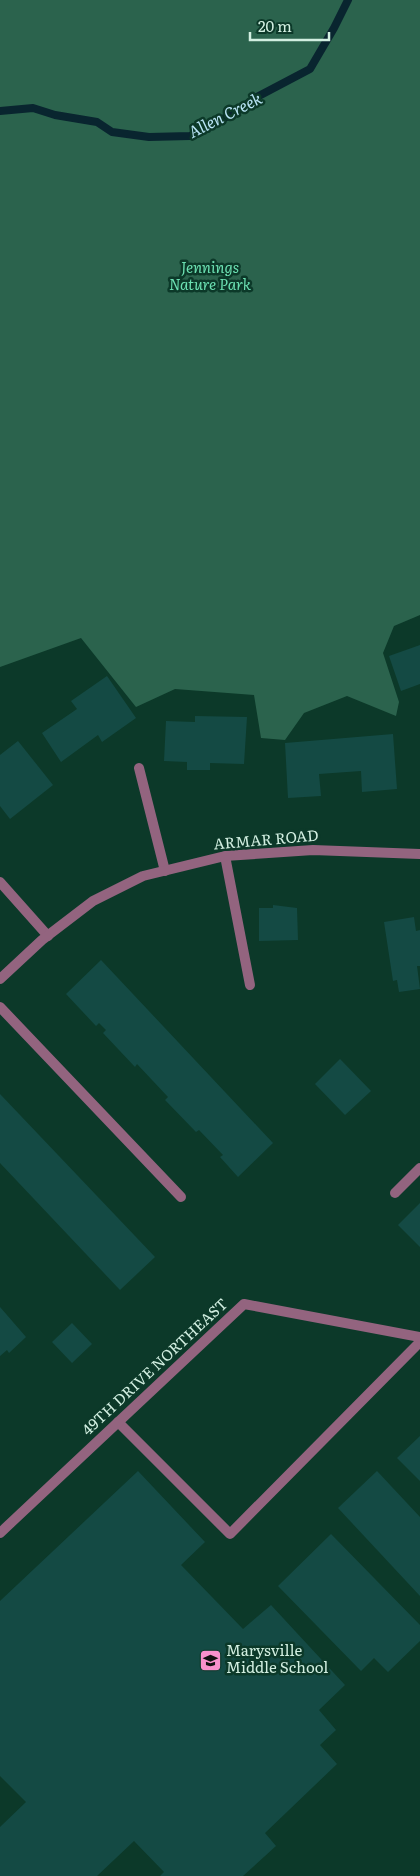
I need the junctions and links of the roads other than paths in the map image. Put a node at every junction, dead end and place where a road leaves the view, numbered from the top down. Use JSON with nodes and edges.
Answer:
{"nodes":[{"id":1,"x":140,"y":768,"type":"dead end"},
{"id":2,"x":420,"y":854,"type":"edge"},
{"id":3,"x":225,"y":856,"type":"junction"},
{"id":4,"x":164,"y":871,"type":"junction"},
{"id":5,"x":0,"y":882,"type":"edge"},
{"id":6,"x":48,"y":936,"type":"junction"},
{"id":7,"x":0,"y":979,"type":"edge"},
{"id":8,"x":250,"y":985,"type":"dead end"},
{"id":9,"x":0,"y":1007,"type":"edge"},
{"id":10,"x":420,"y":1168,"type":"edge"},
{"id":11,"x":395,"y":1193,"type":"dead end"},
{"id":12,"x":181,"y":1197,"type":"dead end"},
{"id":13,"x":420,"y":1338,"type":"edge"},
{"id":14,"x":420,"y":1342,"type":"edge"},
{"id":15,"x":118,"y":1422,"type":"junction"},
{"id":16,"x":0,"y":1532,"type":"edge"}],
"edges":[{"from":1,"to":4,"type":"street"},
{"from":2,"to":3,"type":"street","name":"ARMAR ROAD"},
{"from":3,"to":4,"type":"street","name":"ARMAR ROAD"},
{"from":3,"to":8,"type":"street"},
{"from":4,"to":6,"type":"street","name":"ARMAR ROAD"},
{"from":5,"to":6,"type":"street"},
{"from":6,"to":7,"type":"street","name":"ARMAR ROAD"},
{"from":9,"to":12,"type":"street"},
{"from":10,"to":11,"type":"street"},
{"from":13,"to":15,"type":"street","name":"49TH DRIVE NORTHEAST"},
{"from":14,"to":15,"type":"street"},
{"from":15,"to":16,"type":"street","name":"49TH DRIVE NORTHEAST"}]}
